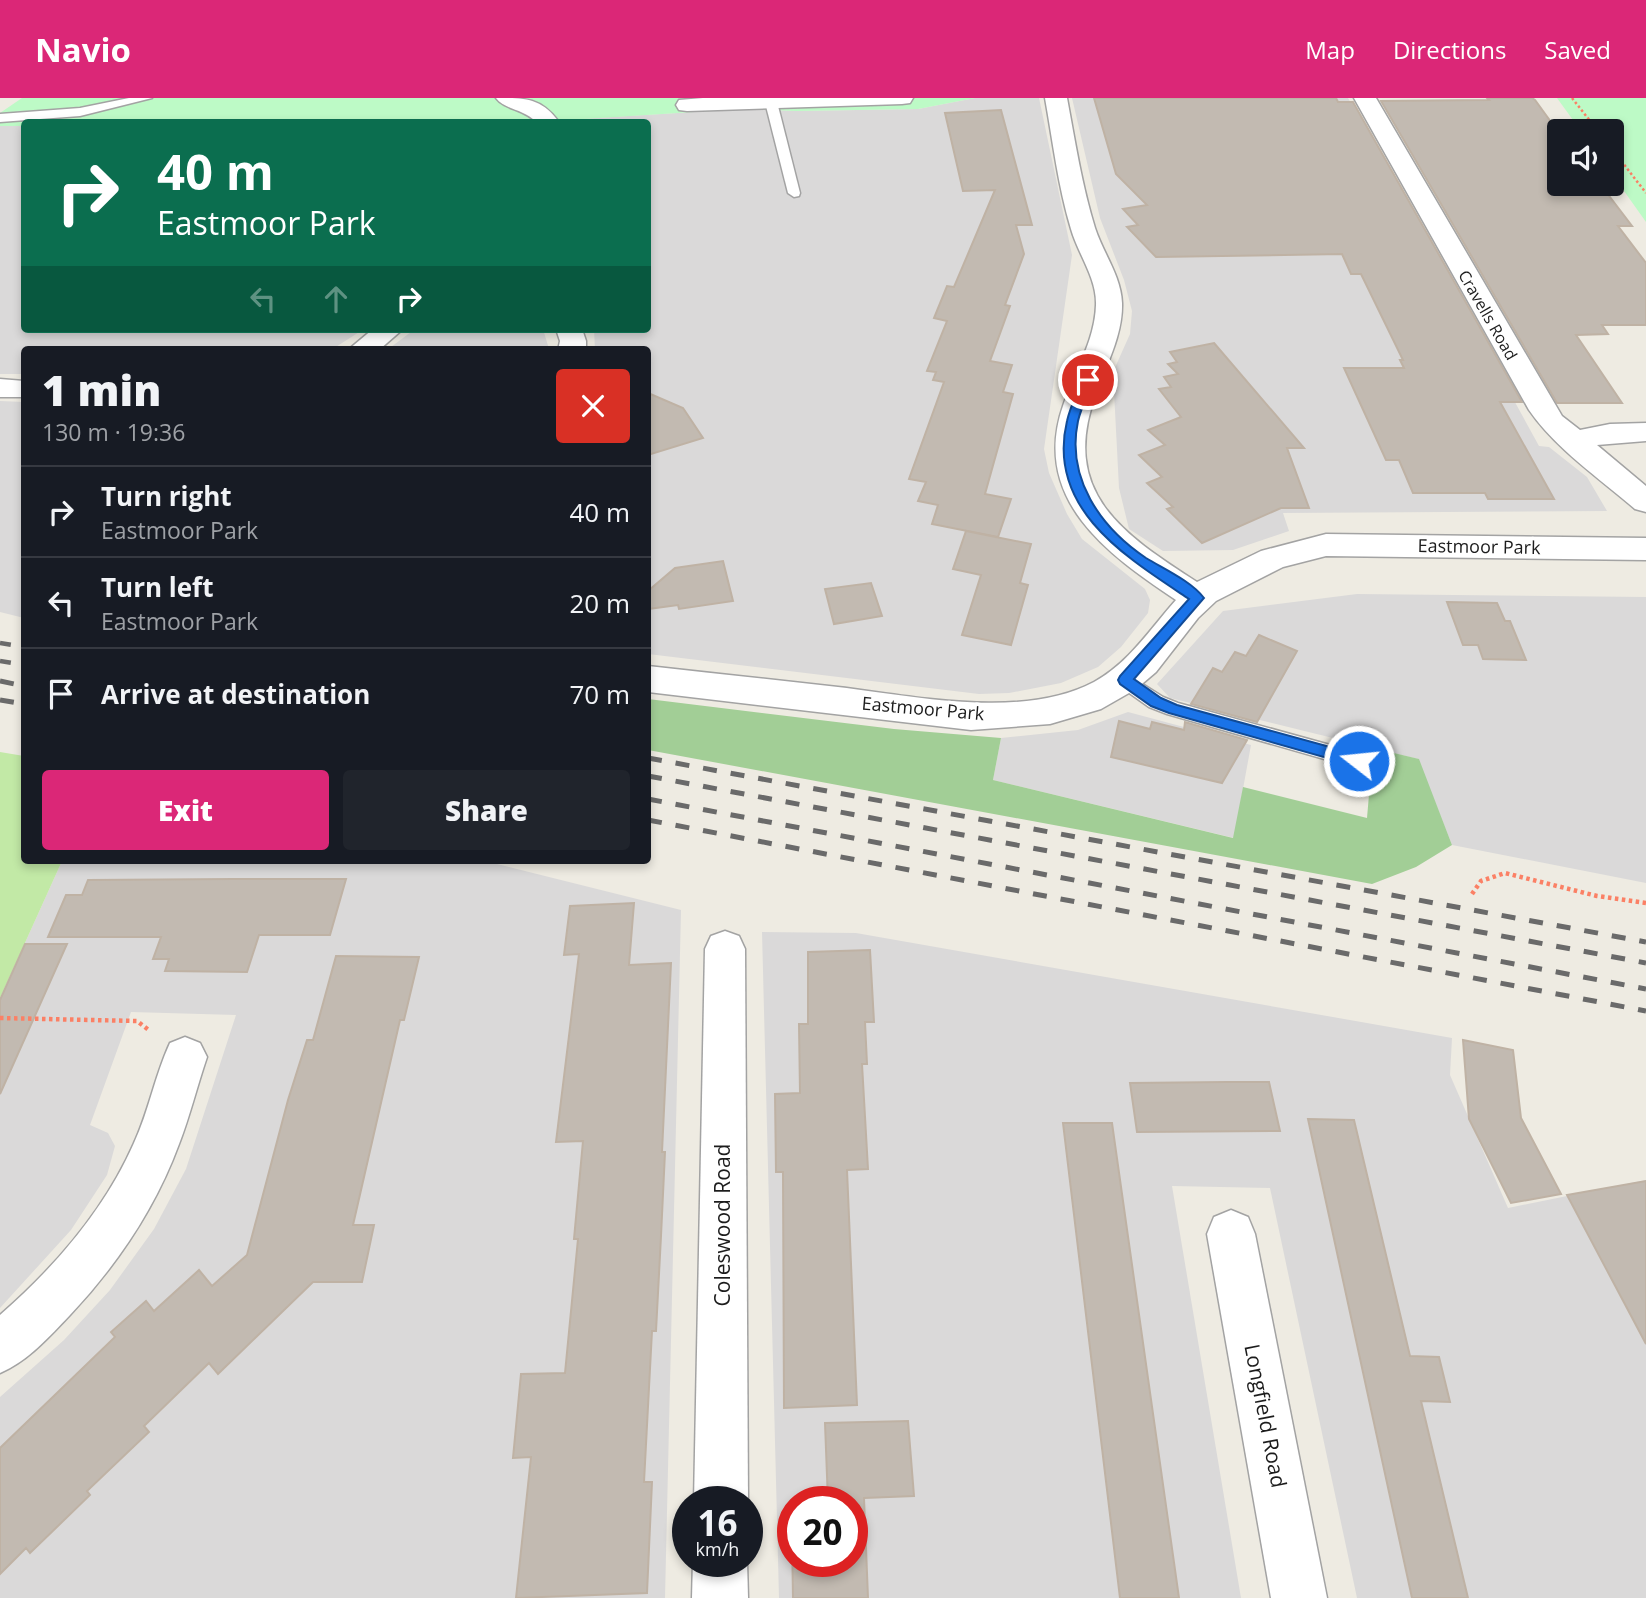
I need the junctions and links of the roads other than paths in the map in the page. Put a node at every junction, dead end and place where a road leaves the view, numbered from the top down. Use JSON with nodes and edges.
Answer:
{"nodes":[{"id":1,"x":146,"y":98,"type":"edge"},
{"id":2,"x":507,"y":98,"type":"edge"},
{"id":3,"x":902,"y":98,"type":"edge"},
{"id":4,"x":1056,"y":98,"type":"edge"},
{"id":5,"x":1365,"y":98,"type":"edge"},
{"id":6,"x":771,"y":102,"type":"junction"},
{"id":7,"x":687,"y":105,"type":"dead end"},
{"id":8,"x":0,"y":118,"type":"edge"},
{"id":9,"x":545,"y":119,"type":"edge"},
{"id":10,"x":794,"y":193,"type":"dead end"},
{"id":11,"x":385,"y":333,"type":"edge"},
{"id":12,"x":367,"y":346,"type":"edge"},
{"id":13,"x":0,"y":388,"type":"edge"},
{"id":14,"x":21,"y":388,"type":"edge"},
{"id":15,"x":1646,"y":432,"type":"edge"},
{"id":16,"x":1574,"y":442,"type":"junction"},
{"id":17,"x":1646,"y":502,"type":"edge"},
{"id":18,"x":1646,"y":549,"type":"edge"},
{"id":19,"x":1197,"y":598,"type":"junction"},
{"id":20,"x":651,"y":679,"type":"edge"},
{"id":21,"x":1125,"y":680,"type":"junction"},
{"id":22,"x":1359,"y":761,"type":"dead end"},
{"id":23,"x":725,"y":949,"type":"dead end"},
{"id":24,"x":185,"y":1057,"type":"road end"},
{"id":25,"x":1231,"y":1234,"type":"dead end"},
{"id":26,"x":0,"y":1348,"type":"edge"},
{"id":27,"x":721,"y":1486,"type":"edge"},
{"id":28,"x":720,"y":1577,"type":"edge"},
{"id":29,"x":720,"y":1598,"type":"edge"},
{"id":30,"x":1299,"y":1598,"type":"edge"}],
"edges":[{"from":1,"to":8,"type":"lane"},
{"from":2,"to":9,"type":"street"},
{"from":3,"to":6,"type":"street"},
{"from":4,"to":19,"type":"street"},
{"from":5,"to":16,"type":"street","name":"Cravells Road"},
{"from":6,"to":7,"type":"street"},
{"from":6,"to":10,"type":"lane"},
{"from":11,"to":12,"type":"street"},
{"from":13,"to":14,"type":"street"},
{"from":15,"to":16,"type":"street"},
{"from":16,"to":17,"type":"street","name":"Cravells Road"},
{"from":18,"to":19,"type":"street","name":"Eastmoor Park"},
{"from":19,"to":21,"type":"street","name":"Eastmoor Park"},
{"from":20,"to":21,"type":"street","name":"Eastmoor Park"},
{"from":21,"to":22,"type":"lane"},
{"from":23,"to":27,"type":"street","name":"Coleswood Road"},
{"from":24,"to":26,"type":"street"},
{"from":25,"to":30,"type":"street","name":"Longfield Road"},
{"from":28,"to":29,"type":"street"}]}
